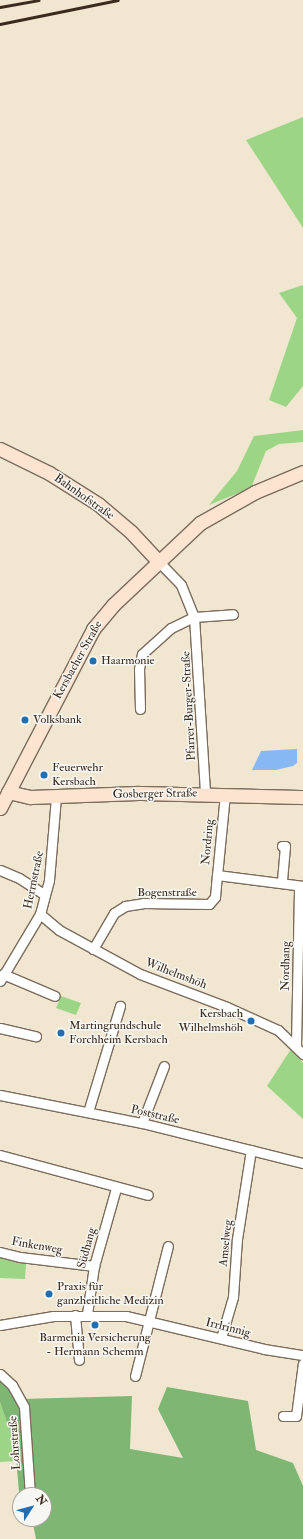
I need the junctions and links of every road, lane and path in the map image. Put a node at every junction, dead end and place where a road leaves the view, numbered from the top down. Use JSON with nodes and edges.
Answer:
{"nodes":[{"id":1,"x":0,"y":449,"type":"edge"},
{"id":2,"x":303,"y":472,"type":"edge"},
{"id":3,"x":154,"y":564,"type":"junction"},
{"id":4,"x":233,"y":614,"type":"dead end"},
{"id":5,"x":194,"y":616,"type":"junction"},
{"id":6,"x":140,"y":709,"type":"dead end"},
{"id":7,"x":8,"y":792,"type":"junction"},
{"id":8,"x":205,"y":794,"type":"junction"},
{"id":9,"x":225,"y":794,"type":"junction"},
{"id":10,"x":56,"y":797,"type":"junction"},
{"id":11,"x":303,"y":797,"type":"edge"},
{"id":12,"x":0,"y":808,"type":"edge"},
{"id":13,"x":282,"y":846,"type":"dead end"},
{"id":14,"x":0,"y":870,"type":"edge"},
{"id":15,"x":217,"y":875,"type":"junction"},
{"id":16,"x":282,"y":883,"type":"junction"},
{"id":17,"x":301,"y":886,"type":"edge"},
{"id":18,"x":45,"y":895,"type":"junction"},
{"id":19,"x":40,"y":914,"type":"junction"},
{"id":20,"x":93,"y":949,"type":"junction"},
{"id":21,"x":1,"y":978,"type":"edge"},
{"id":22,"x":55,"y":996,"type":"dead end"},
{"id":23,"x":301,"y":997,"type":"edge"},
{"id":24,"x":120,"y":1006,"type":"dead end"},
{"id":25,"x":0,"y":1028,"type":"edge"},
{"id":26,"x":36,"y":1036,"type":"dead end"},
{"id":27,"x":296,"y":1046,"type":"junction"},
{"id":28,"x":303,"y":1054,"type":"edge"},
{"id":29,"x":164,"y":1066,"type":"dead end"},
{"id":30,"x":0,"y":1095,"type":"edge"},
{"id":31,"x":88,"y":1112,"type":"junction"},
{"id":32,"x":142,"y":1123,"type":"junction"},
{"id":33,"x":251,"y":1150,"type":"junction"},
{"id":34,"x":0,"y":1155,"type":"edge"},
{"id":35,"x":303,"y":1162,"type":"edge"},
{"id":36,"x":116,"y":1188,"type":"junction"},
{"id":37,"x":148,"y":1195,"type":"dead end"},
{"id":38,"x":168,"y":1246,"type":"dead end"},
{"id":39,"x":0,"y":1252,"type":"edge"},
{"id":40,"x":94,"y":1266,"type":"junction"},
{"id":41,"x":87,"y":1314,"type":"junction"},
{"id":42,"x":75,"y":1315,"type":"junction"},
{"id":43,"x":148,"y":1320,"type":"junction"},
{"id":44,"x":0,"y":1325,"type":"edge"},
{"id":45,"x":221,"y":1338,"type":"junction"},
{"id":46,"x":303,"y":1355,"type":"edge"},
{"id":47,"x":79,"y":1360,"type":"dead end"},
{"id":48,"x":303,"y":1363,"type":"edge"},
{"id":49,"x":0,"y":1374,"type":"edge"},
{"id":50,"x":135,"y":1376,"type":"dead end"},
{"id":51,"x":283,"y":1416,"type":"dead end"},
{"id":52,"x":29,"y":1487,"type":"edge"}],
"edges":[{"from":1,"to":3,"type":"street","name":"Bahnhofstraße"},
{"from":2,"to":3,"type":"street","name":"Kersbacher Straße"},
{"from":3,"to":5,"type":"street","name":"Pfarrer-Burger-Straße"},
{"from":3,"to":7,"type":"street","name":"Kersbacher Straße"},
{"from":4,"to":5,"type":"street"},
{"from":5,"to":6,"type":"street"},
{"from":5,"to":8,"type":"street","name":"Pfarrer-Burger-Straße"},
{"from":7,"to":10,"type":"street","name":"Gosberger Straße"},
{"from":7,"to":12,"type":"street","name":"Kersbacher Straße"},
{"from":8,"to":9,"type":"street","name":"Gosberger Straße"},
{"from":8,"to":10,"type":"street","name":"Gosberger Straße"},
{"from":9,"to":11,"type":"street","name":"Gosberger Straße"},
{"from":9,"to":15,"type":"street","name":"Nordring"},
{"from":10,"to":18,"type":"street","name":"Herrnstraße"},
{"from":13,"to":16,"type":"street"},
{"from":14,"to":18,"type":"street"},
{"from":15,"to":16,"type":"street","name":"Nordring"},
{"from":15,"to":20,"type":"street","name":"Bogenstraße"},
{"from":16,"to":17,"type":"street","name":"Nordring"},
{"from":17,"to":23,"type":"street","name":"Nordhang"},
{"from":18,"to":19,"type":"street","name":"Herrnstraße"},
{"from":19,"to":20,"type":"street","name":"Wilhelmshöh"},
{"from":19,"to":21,"type":"street","name":"Herrnstraße"},
{"from":20,"to":27,"type":"street","name":"Wilhelmshöh"},
{"from":21,"to":22,"type":"street"},
{"from":23,"to":27,"type":"street","name":"Nordhang"},
{"from":24,"to":31,"type":"street"},
{"from":25,"to":26,"type":"street"},
{"from":27,"to":28,"type":"street","name":"Wilhelmshöh"},
{"from":29,"to":32,"type":"street"},
{"from":30,"to":31,"type":"street","name":"Poststraße"},
{"from":31,"to":32,"type":"street","name":"Poststraße"},
{"from":32,"to":33,"type":"street","name":"Poststraße"},
{"from":33,"to":35,"type":"street","name":"Poststraße"},
{"from":33,"to":45,"type":"street","name":"Amselweg"},
{"from":34,"to":36,"type":"street"},
{"from":36,"to":37,"type":"street"},
{"from":36,"to":40,"type":"street","name":"Südhang"},
{"from":38,"to":43,"type":"street"},
{"from":39,"to":40,"type":"street","name":"Finkenweg"},
{"from":40,"to":41,"type":"street","name":"Südhang"},
{"from":41,"to":42,"type":"street","name":"Irrlrinnig"},
{"from":41,"to":43,"type":"street","name":"Irrlrinnig"},
{"from":42,"to":44,"type":"street","name":"Irrlrinnig"},
{"from":42,"to":47,"type":"street"},
{"from":43,"to":45,"type":"street","name":"Irrlrinnig"},
{"from":43,"to":50,"type":"street"},
{"from":45,"to":46,"type":"street","name":"Irrlrinnig"},
{"from":48,"to":51,"type":"street"},
{"from":49,"to":52,"type":"street","name":"Lohrstraße"}]}
